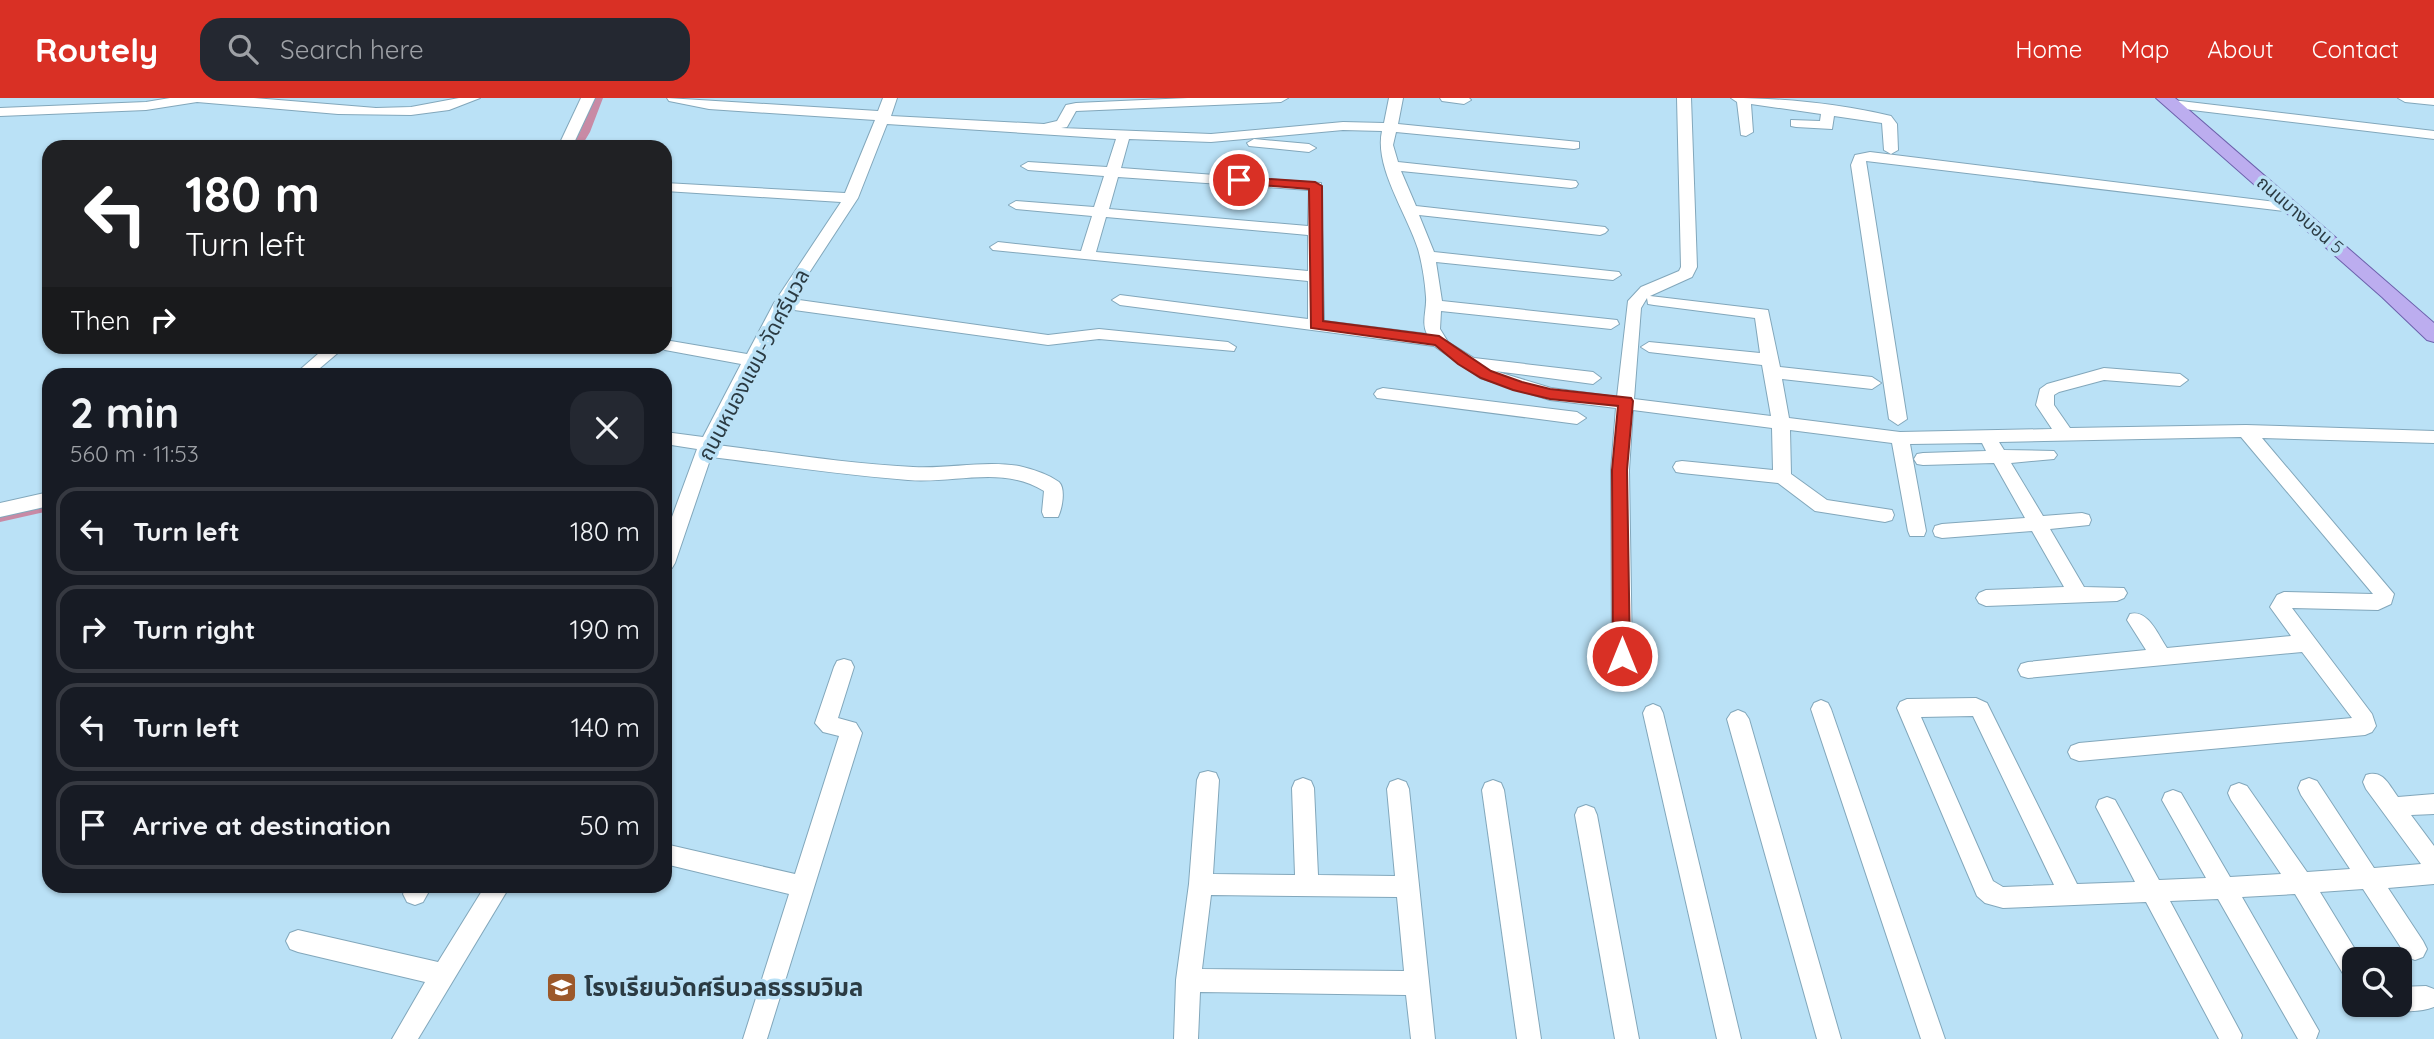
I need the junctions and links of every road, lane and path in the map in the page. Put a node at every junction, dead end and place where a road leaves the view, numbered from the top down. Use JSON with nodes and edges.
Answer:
{"nodes":[{"id":1,"x":197,"y":98,"type":"edge"},
{"id":2,"x":472,"y":98,"type":"edge"},
{"id":3,"x":582,"y":98,"type":"edge"},
{"id":4,"x":588,"y":98,"type":"edge"},
{"id":5,"x":674,"y":98,"type":"edge"},
{"id":6,"x":890,"y":98,"type":"edge"},
{"id":7,"x":1282,"y":98,"type":"edge"},
{"id":8,"x":1396,"y":98,"type":"edge"},
{"id":9,"x":1447,"y":98,"type":"edge"},
{"id":10,"x":1684,"y":98,"type":"edge"},
{"id":11,"x":1738,"y":98,"type":"edge"},
{"id":12,"x":1744,"y":98,"type":"edge"},
{"id":13,"x":2405,"y":98,"type":"edge"},
{"id":14,"x":170,"y":100,"type":"edge"},
{"id":15,"x":1464,"y":100,"type":"dead end"},
{"id":16,"x":2434,"y":101,"type":"edge"},
{"id":17,"x":2173,"y":104,"type":"edge"},
{"id":18,"x":1828,"y":109,"type":"junction"},
{"id":19,"x":0,"y":112,"type":"edge"},
{"id":20,"x":883,"y":118,"type":"junction"},
{"id":21,"x":1796,"y":122,"type":"dead end"},
{"id":22,"x":1390,"y":127,"type":"junction"},
{"id":23,"x":1045,"y":132,"type":"dead end"},
{"id":24,"x":1746,"y":132,"type":"dead end"},
{"id":25,"x":1124,"y":134,"type":"junction"},
{"id":26,"x":2434,"y":135,"type":"edge"},
{"id":27,"x":2415,"y":136,"type":"junction"},
{"id":28,"x":1211,"y":138,"type":"junction"},
{"id":29,"x":568,"y":140,"type":"edge"},
{"id":30,"x":2434,"y":142,"type":"edge"},
{"id":31,"x":1574,"y":145,"type":"dead end"},
{"id":32,"x":1309,"y":148,"type":"dead end"},
{"id":33,"x":1892,"y":154,"type":"junction"},
{"id":34,"x":1028,"y":166,"type":"dead end"},
{"id":35,"x":1392,"y":166,"type":"junction"},
{"id":36,"x":1112,"y":172,"type":"junction"},
{"id":37,"x":1571,"y":184,"type":"dead end"},
{"id":38,"x":672,"y":187,"type":"edge"},
{"id":39,"x":851,"y":198,"type":"junction"},
{"id":40,"x":1016,"y":205,"type":"dead end"},
{"id":41,"x":2292,"y":208,"type":"junction"},
{"id":42,"x":1410,"y":210,"type":"junction"},
{"id":43,"x":1100,"y":212,"type":"junction"},
{"id":44,"x":1600,"y":230,"type":"dead end"},
{"id":45,"x":1316,"y":231,"type":"junction"},
{"id":46,"x":999,"y":247,"type":"dead end"},
{"id":47,"x":1087,"y":256,"type":"junction"},
{"id":48,"x":1427,"y":256,"type":"junction"},
{"id":49,"x":1612,"y":275,"type":"dead end"},
{"id":50,"x":1316,"y":277,"type":"junction"},
{"id":51,"x":1120,"y":300,"type":"dead end"},
{"id":52,"x":1654,"y":300,"type":"dead end"},
{"id":53,"x":782,"y":303,"type":"junction"},
{"id":54,"x":1434,"y":305,"type":"junction"},
{"id":55,"x":2427,"y":320,"type":"edge"},
{"id":56,"x":1611,"y":324,"type":"dead end"},
{"id":57,"x":1316,"y":325,"type":"junction"},
{"id":58,"x":2434,"y":335,"type":"edge"},
{"id":59,"x":1439,"y":341,"type":"junction"},
{"id":60,"x":672,"y":346,"type":"edge"},
{"id":61,"x":1228,"y":347,"type":"dead end"},
{"id":62,"x":1649,"y":347,"type":"dead end"},
{"id":63,"x":328,"y":354,"type":"edge"},
{"id":64,"x":754,"y":361,"type":"junction"},
{"id":65,"x":1470,"y":365,"type":"junction"},
{"id":66,"x":1771,"y":366,"type":"junction"},
{"id":67,"x":310,"y":368,"type":"edge"},
{"id":68,"x":1592,"y":378,"type":"dead end"},
{"id":69,"x":2180,"y":380,"type":"dead end"},
{"id":70,"x":1872,"y":383,"type":"dead end"},
{"id":71,"x":1383,"y":394,"type":"dead end"},
{"id":72,"x":1626,"y":401,"type":"junction"},
{"id":73,"x":1472,"y":406,"type":"junction"},
{"id":74,"x":1577,"y":418,"type":"dead end"},
{"id":75,"x":1898,"y":419,"type":"dead end"},
{"id":76,"x":1781,"y":424,"type":"junction"},
{"id":77,"x":2246,"y":431,"type":"junction"},
{"id":78,"x":2065,"y":435,"type":"junction"},
{"id":79,"x":1987,"y":436,"type":"junction"},
{"id":80,"x":1900,"y":438,"type":"junction"},
{"id":81,"x":2434,"y":438,"type":"edge"},
{"id":82,"x":672,"y":440,"type":"edge"},
{"id":83,"x":707,"y":447,"type":"junction"},
{"id":84,"x":2048,"y":456,"type":"dead end"},
{"id":85,"x":1998,"y":457,"type":"junction"},
{"id":86,"x":1923,"y":459,"type":"dead end"},
{"id":87,"x":1682,"y":467,"type":"dead end"},
{"id":88,"x":1782,"y":477,"type":"junction"},
{"id":89,"x":42,"y":501,"type":"edge"},
{"id":90,"x":0,"y":510,"type":"edge"},
{"id":91,"x":1051,"y":512,"type":"dead end"},
{"id":92,"x":1885,"y":515,"type":"dead end"},
{"id":93,"x":2082,"y":520,"type":"dead end"},
{"id":94,"x":2036,"y":524,"type":"junction"},
{"id":95,"x":1917,"y":531,"type":"dead end"},
{"id":96,"x":1941,"y":531,"type":"dead end"},
{"id":97,"x":672,"y":544,"type":"edge"},
{"id":98,"x":2117,"y":593,"type":"dead end"},
{"id":99,"x":2077,"y":594,"type":"junction"},
{"id":100,"x":1986,"y":598,"type":"dead end"},
{"id":101,"x":2137,"y":620,"type":"dead end"},
{"id":102,"x":2307,"y":643,"type":"junction"},
{"id":103,"x":1622,"y":656,"type":"dead end"},
{"id":104,"x":2162,"y":657,"type":"junction"},
{"id":105,"x":844,"y":667,"type":"dead end"},
{"id":106,"x":2028,"y":670,"type":"dead end"},
{"id":107,"x":1821,"y":709,"type":"dead end"},
{"id":108,"x":1653,"y":713,"type":"dead end"},
{"id":109,"x":1738,"y":719,"type":"dead end"},
{"id":110,"x":2079,"y":752,"type":"dead end"},
{"id":111,"x":1208,"y":780,"type":"dead end"},
{"id":112,"x":2374,"y":782,"type":"dead end"},
{"id":113,"x":1303,"y":788,"type":"dead end"},
{"id":114,"x":2309,"y":788,"type":"dead end"},
{"id":115,"x":1398,"y":789,"type":"dead end"},
{"id":116,"x":1493,"y":790,"type":"dead end"},
{"id":117,"x":2239,"y":793,"type":"dead end"},
{"id":118,"x":2173,"y":800,"type":"dead end"},
{"id":119,"x":2434,"y":804,"type":"edge"},
{"id":120,"x":2107,"y":807,"type":"dead end"},
{"id":121,"x":2393,"y":807,"type":"junction"},
{"id":122,"x":1586,"y":814,"type":"dead end"},
{"id":123,"x":672,"y":856,"type":"edge"},
{"id":124,"x":2434,"y":864,"type":"edge"},
{"id":125,"x":2434,"y":874,"type":"edge"},
{"id":126,"x":2369,"y":879,"type":"junction"},
{"id":127,"x":2301,"y":883,"type":"junction"},
{"id":128,"x":1201,"y":884,"type":"junction"},
{"id":129,"x":802,"y":886,"type":"junction"},
{"id":130,"x":1307,"y":886,"type":"junction"},
{"id":131,"x":1408,"y":887,"type":"junction"},
{"id":132,"x":2224,"y":888,"type":"junction"},
{"id":133,"x":494,"y":893,"type":"edge"},
{"id":134,"x":2152,"y":893,"type":"junction"},
{"id":135,"x":2071,"y":895,"type":"junction"},
{"id":136,"x":298,"y":941,"type":"dead end"},
{"id":137,"x":2415,"y":949,"type":"dead end"},
{"id":138,"x":2342,"y":950,"type":"edge"},
{"id":139,"x":443,"y":975,"type":"junction"},
{"id":140,"x":1188,"y":980,"type":"junction"},
{"id":141,"x":1418,"y":983,"type":"junction"},
{"id":142,"x":2426,"y":998,"type":"dead end"},
{"id":143,"x":2412,"y":999,"type":"edge"},
{"id":144,"x":2307,"y":1031,"type":"dead end"},
{"id":145,"x":2230,"y":1035,"type":"dead end"},
{"id":146,"x":404,"y":1039,"type":"edge"},
{"id":147,"x":755,"y":1039,"type":"edge"},
{"id":148,"x":1186,"y":1039,"type":"edge"},
{"id":149,"x":1423,"y":1039,"type":"edge"},
{"id":150,"x":1529,"y":1039,"type":"edge"},
{"id":151,"x":1627,"y":1039,"type":"edge"},
{"id":152,"x":1729,"y":1039,"type":"edge"},
{"id":153,"x":1829,"y":1039,"type":"edge"},
{"id":154,"x":1933,"y":1039,"type":"edge"}],
"edges":[{"from":1,"to":2,"type":"street"},
{"from":1,"to":14,"type":"street"},
{"from":3,"to":4,"type":"street"},
{"from":4,"to":29,"type":"street"},
{"from":5,"to":20,"type":"street"},
{"from":6,"to":20,"type":"street","name":"ถนนหนองแขม-วัดศรีนวล"},
{"from":7,"to":20,"type":"street"},
{"from":8,"to":22,"type":"street"},
{"from":9,"to":15,"type":"street"},
{"from":10,"to":72,"type":"street"},
{"from":11,"to":12,"type":"street"},
{"from":12,"to":18,"type":"street"},
{"from":12,"to":24,"type":"street"},
{"from":13,"to":16,"type":"street"},
{"from":14,"to":19,"type":"street"},
{"from":17,"to":27,"type":"street"},
{"from":17,"to":41,"type":"main road","name":"ถนนบางบอน 5"},
{"from":18,"to":21,"type":"street"},
{"from":18,"to":33,"type":"street"},
{"from":20,"to":39,"type":"street","name":"ถนนหนองแขม-วัดศรีนวล"},
{"from":22,"to":28,"type":"street"},
{"from":22,"to":31,"type":"street"},
{"from":22,"to":35,"type":"street"},
{"from":23,"to":25,"type":"street"},
{"from":25,"to":28,"type":"street"},
{"from":25,"to":36,"type":"street"},
{"from":26,"to":27,"type":"street"},
{"from":27,"to":30,"type":"street"},
{"from":28,"to":32,"type":"street"},
{"from":33,"to":41,"type":"street"},
{"from":33,"to":75,"type":"street"},
{"from":34,"to":36,"type":"street"},
{"from":35,"to":37,"type":"street"},
{"from":35,"to":42,"type":"street"},
{"from":36,"to":43,"type":"street"},
{"from":36,"to":45,"type":"street"},
{"from":38,"to":39,"type":"street"},
{"from":39,"to":53,"type":"street","name":"ถนนหนองแขม-วัดศรีนวล"},
{"from":40,"to":43,"type":"street"},
{"from":41,"to":55,"type":"main road","name":"ถนนบางบอน 5"},
{"from":42,"to":44,"type":"street"},
{"from":42,"to":48,"type":"street"},
{"from":43,"to":45,"type":"street"},
{"from":43,"to":47,"type":"street"},
{"from":45,"to":50,"type":"street"},
{"from":46,"to":47,"type":"street"},
{"from":47,"to":50,"type":"street"},
{"from":48,"to":49,"type":"street"},
{"from":48,"to":54,"type":"street"},
{"from":50,"to":57,"type":"street"},
{"from":51,"to":57,"type":"street"},
{"from":52,"to":66,"type":"street"},
{"from":53,"to":61,"type":"street"},
{"from":53,"to":64,"type":"street","name":"ถนนหนองแขม-วัดศรีนวล"},
{"from":54,"to":56,"type":"street"},
{"from":54,"to":59,"type":"street"},
{"from":55,"to":58,"type":"main road","name":"ถนนบางบอน 5"},
{"from":57,"to":59,"type":"street"},
{"from":59,"to":65,"type":"street"},
{"from":60,"to":64,"type":"street"},
{"from":62,"to":66,"type":"street"},
{"from":63,"to":67,"type":"street"},
{"from":64,"to":83,"type":"street","name":"ถนนหนองแขม-วัดศรีนวล"},
{"from":65,"to":68,"type":"street"},
{"from":65,"to":72,"type":"street"},
{"from":65,"to":73,"type":"street"},
{"from":66,"to":70,"type":"street"},
{"from":66,"to":76,"type":"street"},
{"from":69,"to":78,"type":"street"},
{"from":71,"to":73,"type":"street"},
{"from":72,"to":76,"type":"street"},
{"from":72,"to":103,"type":"street"},
{"from":73,"to":74,"type":"street"},
{"from":76,"to":80,"type":"street"},
{"from":76,"to":88,"type":"street"},
{"from":77,"to":78,"type":"street"},
{"from":77,"to":81,"type":"street"},
{"from":77,"to":102,"type":"street"},
{"from":78,"to":79,"type":"street"},
{"from":79,"to":80,"type":"street"},
{"from":79,"to":85,"type":"street"},
{"from":80,"to":95,"type":"street"},
{"from":82,"to":83,"type":"street"},
{"from":83,"to":91,"type":"street"},
{"from":83,"to":97,"type":"street","name":"ถนนหนองแขม-วัดศรีนวล"},
{"from":84,"to":85,"type":"street"},
{"from":85,"to":86,"type":"street"},
{"from":85,"to":94,"type":"street"},
{"from":87,"to":88,"type":"street"},
{"from":88,"to":92,"type":"street"},
{"from":89,"to":90,"type":"street"},
{"from":93,"to":94,"type":"street"},
{"from":94,"to":96,"type":"street"},
{"from":94,"to":99,"type":"street"},
{"from":98,"to":99,"type":"street"},
{"from":99,"to":100,"type":"street"},
{"from":101,"to":104,"type":"street"},
{"from":102,"to":104,"type":"street"},
{"from":102,"to":110,"type":"street"},
{"from":104,"to":106,"type":"street"},
{"from":105,"to":129,"type":"street"},
{"from":107,"to":154,"type":"street"},
{"from":108,"to":152,"type":"street"},
{"from":109,"to":153,"type":"street"},
{"from":111,"to":128,"type":"street"},
{"from":112,"to":121,"type":"street"},
{"from":113,"to":130,"type":"street"},
{"from":114,"to":126,"type":"street"},
{"from":115,"to":131,"type":"street"},
{"from":116,"to":150,"type":"street"},
{"from":117,"to":127,"type":"street"},
{"from":118,"to":132,"type":"street"},
{"from":119,"to":121,"type":"street"},
{"from":120,"to":134,"type":"street"},
{"from":121,"to":124,"type":"street"},
{"from":122,"to":151,"type":"street"},
{"from":123,"to":129,"type":"street"},
{"from":125,"to":126,"type":"street"},
{"from":126,"to":127,"type":"street"},
{"from":126,"to":137,"type":"street"},
{"from":127,"to":132,"type":"street"},
{"from":127,"to":138,"type":"street"},
{"from":128,"to":130,"type":"street"},
{"from":128,"to":140,"type":"street"},
{"from":129,"to":147,"type":"street"},
{"from":130,"to":131,"type":"street"},
{"from":131,"to":141,"type":"street"},
{"from":132,"to":134,"type":"street"},
{"from":132,"to":144,"type":"street"},
{"from":133,"to":139,"type":"street"},
{"from":134,"to":135,"type":"street"},
{"from":134,"to":145,"type":"street"},
{"from":135,"to":135,"type":"street"},
{"from":136,"to":139,"type":"street"},
{"from":139,"to":146,"type":"street"},
{"from":140,"to":141,"type":"street"},
{"from":140,"to":148,"type":"street"},
{"from":141,"to":149,"type":"street"},
{"from":142,"to":143,"type":"street"}]}
